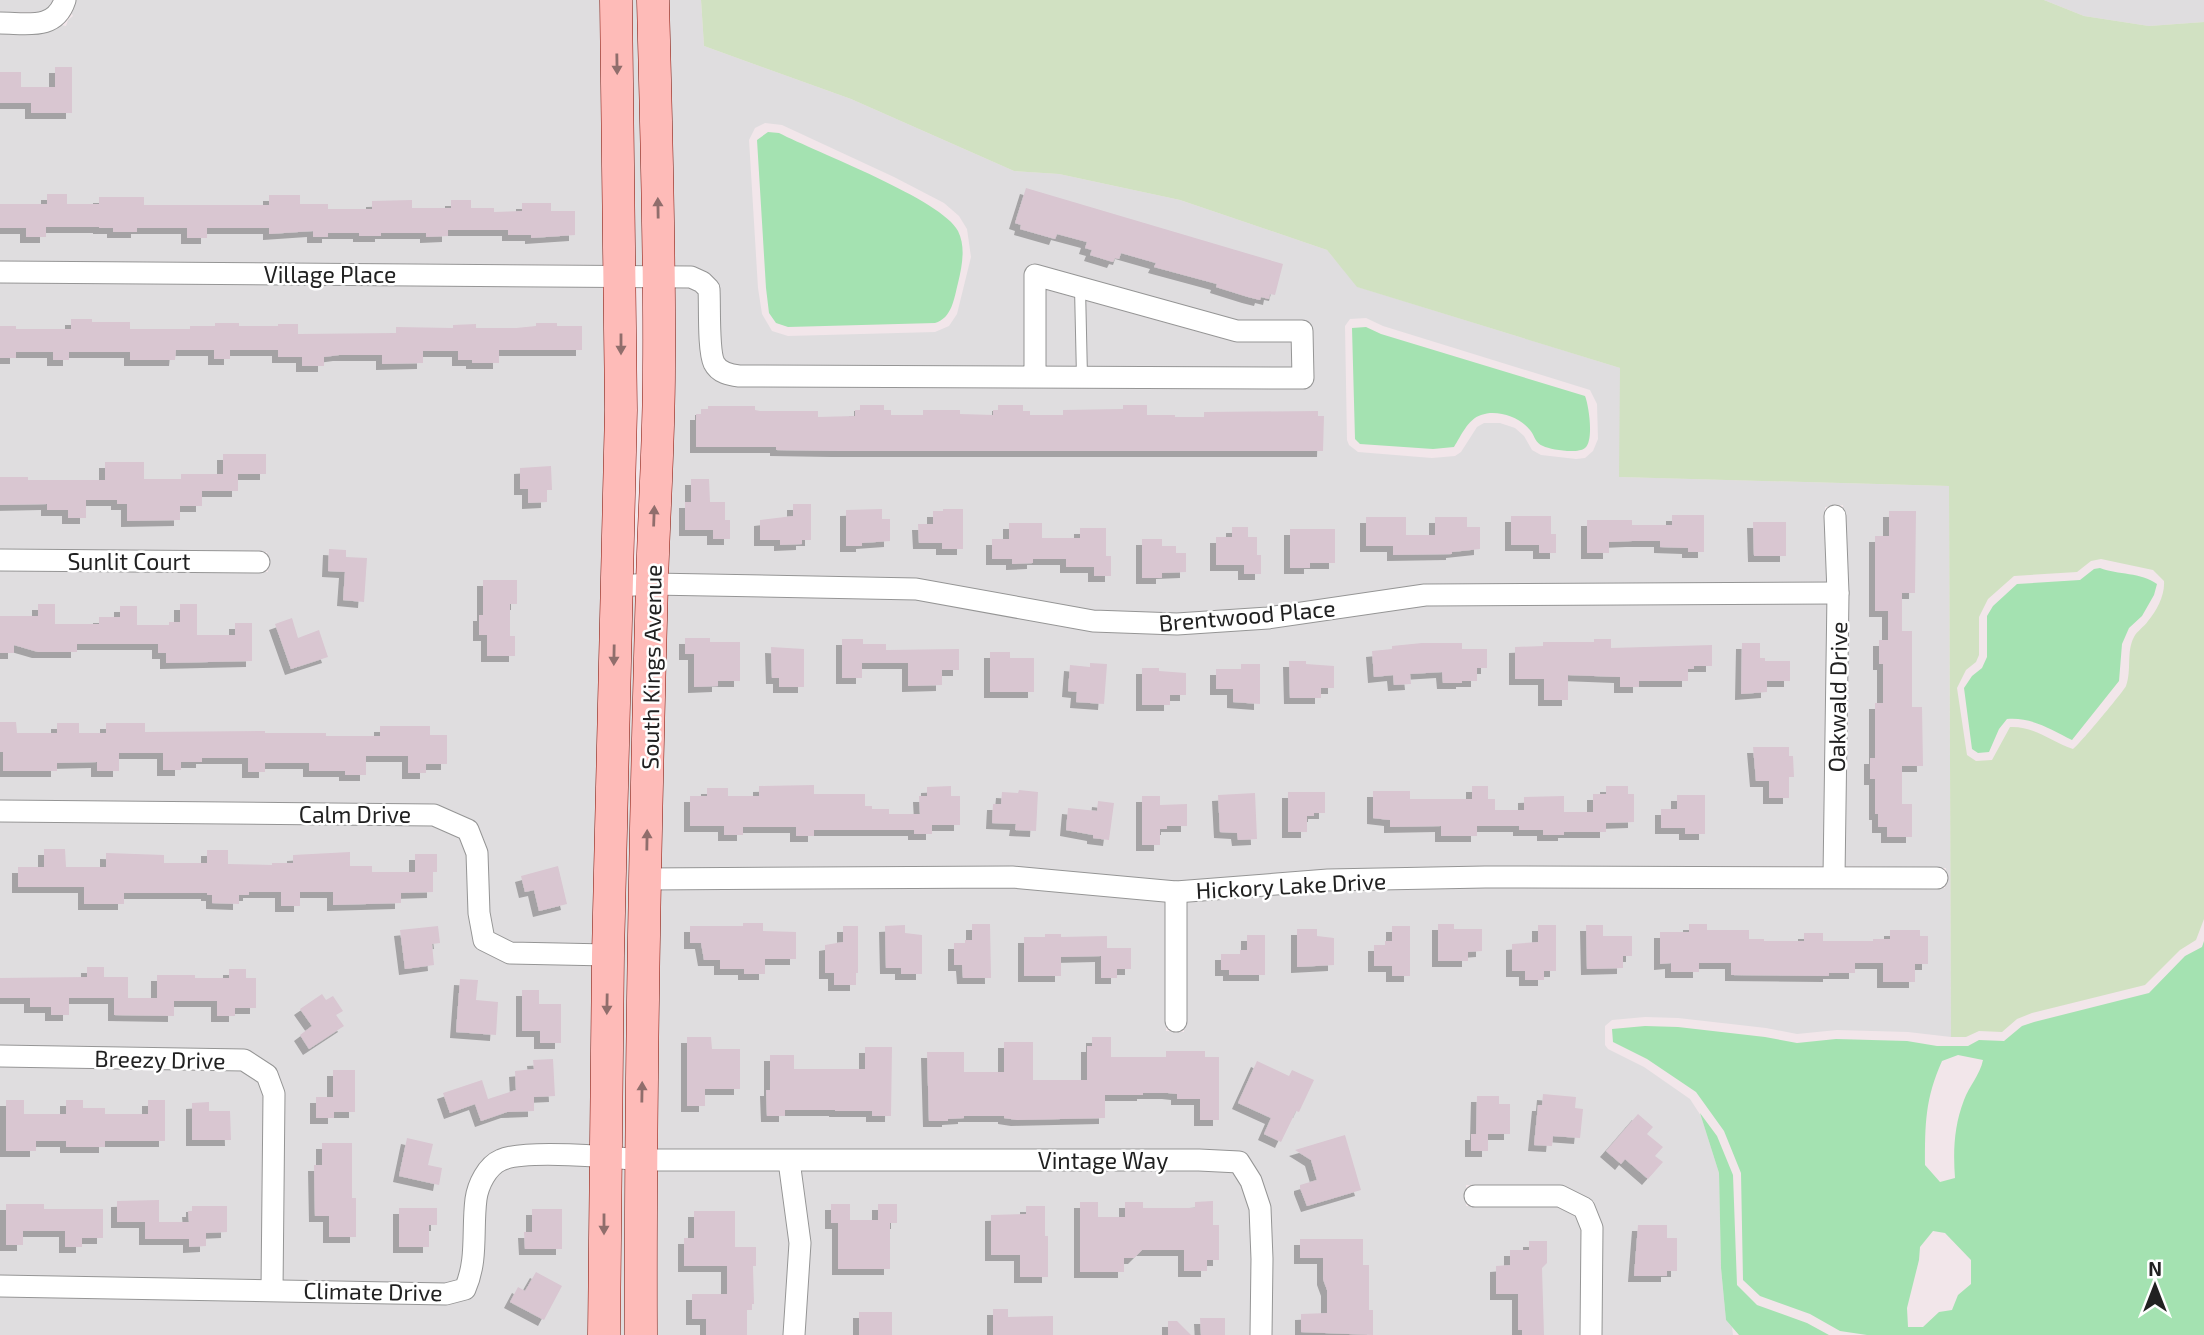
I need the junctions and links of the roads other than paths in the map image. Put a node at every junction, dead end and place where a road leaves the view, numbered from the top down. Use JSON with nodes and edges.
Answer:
{"nodes":[{"id":1,"x":616,"y":0,"type":"edge"},
{"id":2,"x":653,"y":0,"type":"edge"},
{"id":3,"x":63,"y":6,"type":"edge"},
{"id":4,"x":0,"y":23,"type":"edge"},
{"id":5,"x":0,"y":272,"type":"edge"},
{"id":6,"x":621,"y":276,"type":"junction"},
{"id":7,"x":659,"y":276,"type":"junction"},
{"id":8,"x":1080,"y":288,"type":"junction"},
{"id":9,"x":1035,"y":377,"type":"junction"},
{"id":10,"x":1082,"y":377,"type":"junction"},
{"id":11,"x":1835,"y":516,"type":"dead end"},
{"id":12,"x":0,"y":560,"type":"edge"},
{"id":13,"x":259,"y":562,"type":"dead end"},
{"id":14,"x":652,"y":584,"type":"junction"},
{"id":15,"x":616,"y":586,"type":"junction"},
{"id":16,"x":1838,"y":593,"type":"junction"},
{"id":17,"x":0,"y":811,"type":"edge"},
{"id":18,"x":1834,"y":877,"type":"junction"},
{"id":19,"x":1937,"y":878,"type":"dead end"},
{"id":20,"x":646,"y":879,"type":"junction"},
{"id":21,"x":1176,"y":892,"type":"junction"},
{"id":22,"x":608,"y":955,"type":"junction"},
{"id":23,"x":1176,"y":1021,"type":"dead end"},
{"id":24,"x":0,"y":1056,"type":"edge"},
{"id":25,"x":604,"y":1156,"type":"junction"},
{"id":26,"x":640,"y":1160,"type":"junction"},
{"id":27,"x":789,"y":1161,"type":"junction"},
{"id":28,"x":1475,"y":1196,"type":"dead end"},
{"id":29,"x":0,"y":1286,"type":"edge"},
{"id":30,"x":272,"y":1290,"type":"junction"},
{"id":31,"x":604,"y":1335,"type":"edge"},
{"id":32,"x":641,"y":1335,"type":"edge"},
{"id":33,"x":794,"y":1335,"type":"edge"},
{"id":34,"x":1261,"y":1335,"type":"edge"},
{"id":35,"x":1591,"y":1335,"type":"edge"}],
"edges":[{"from":1,"to":6,"type":"main road","name":"South Kings Avenue","one_way":true},
{"from":7,"to":2,"type":"main road","name":"South Kings Avenue","one_way":true},
{"from":3,"to":4,"type":"street"},
{"from":5,"to":6,"type":"street","name":"Village Place"},
{"from":6,"to":7,"type":"street","name":"Village Place"},
{"from":6,"to":15,"type":"main road","name":"South Kings Avenue","one_way":true},
{"from":7,"to":9,"type":"street","name":"Village Place"},
{"from":14,"to":7,"type":"main road","name":"South Kings Avenue","one_way":true},
{"from":8,"to":9,"type":"street"},
{"from":8,"to":10,"type":"lane"},
{"from":8,"to":10,"type":"street"},
{"from":9,"to":10,"type":"street"},
{"from":11,"to":16,"type":"street","name":"Oakwald Drive"},
{"from":12,"to":13,"type":"street","name":"Sunlit Court"},
{"from":14,"to":15,"type":"street","name":"Brentwood Place"},
{"from":14,"to":16,"type":"street","name":"Brentwood Place"},
{"from":20,"to":14,"type":"main road","name":"South Kings Avenue","one_way":true},
{"from":15,"to":22,"type":"main road","name":"South Kings Avenue","one_way":true},
{"from":16,"to":18,"type":"street","name":"Oakwald Drive"},
{"from":17,"to":22,"type":"street","name":"Calm Drive"},
{"from":18,"to":19,"type":"street","name":"Hickory Lake Drive"},
{"from":18,"to":21,"type":"street","name":"Hickory Lake Drive"},
{"from":20,"to":21,"type":"street","name":"Hickory Lake Drive"},
{"from":26,"to":20,"type":"main road","name":"South Kings Avenue","one_way":true},
{"from":21,"to":23,"type":"street"},
{"from":22,"to":25,"type":"main road","name":"South Kings Avenue","one_way":true},
{"from":24,"to":30,"type":"street","name":"Breezy Drive"},
{"from":25,"to":26,"type":"street","name":"Climate Drive"},
{"from":25,"to":30,"type":"street","name":"Climate Drive"},
{"from":25,"to":31,"type":"main road","name":"South Kings Avenue","one_way":true},
{"from":26,"to":27,"type":"street","name":"Vintage Way"},
{"from":26,"to":32,"type":"main road","name":"South Kings Avenue"},
{"from":27,"to":33,"type":"street"},
{"from":27,"to":34,"type":"street","name":"Vintage Way"},
{"from":28,"to":35,"type":"street"},
{"from":29,"to":30,"type":"street","name":"Climate Drive"}]}
